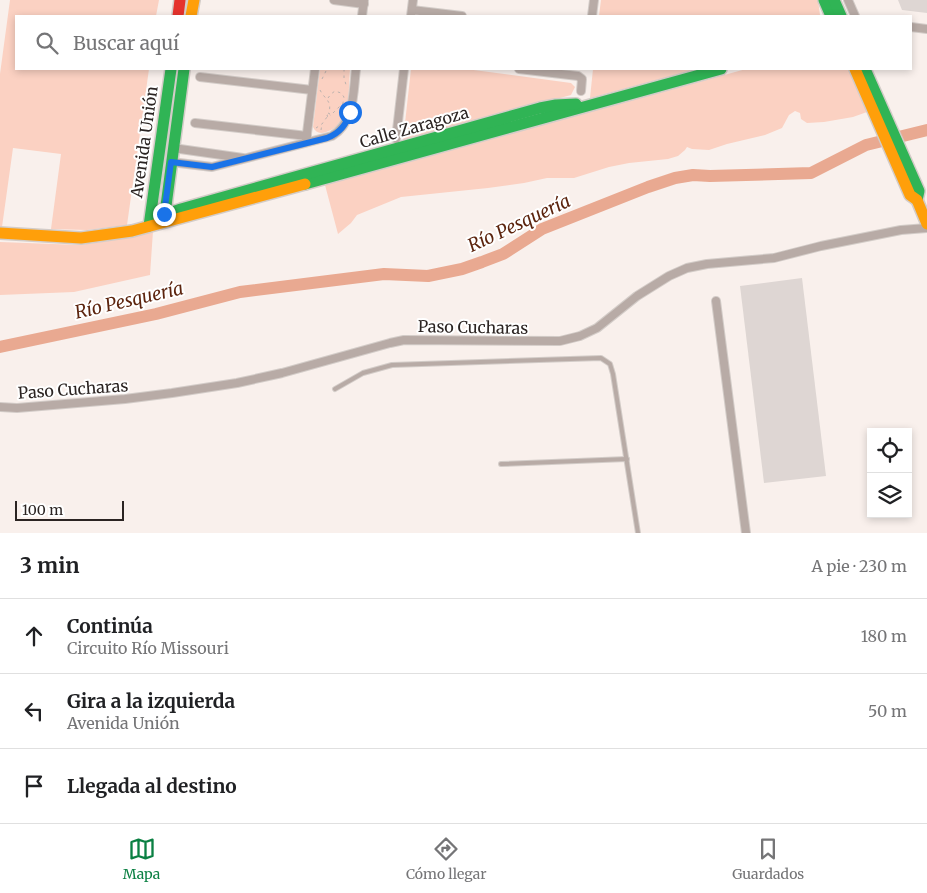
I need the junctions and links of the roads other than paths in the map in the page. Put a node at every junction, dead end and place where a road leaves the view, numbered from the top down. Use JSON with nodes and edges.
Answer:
{"nodes":[{"id":1,"x":180,"y":0,"type":"edge"},
{"id":2,"x":194,"y":0,"type":"edge"},
{"id":3,"x":334,"y":0,"type":"edge"},
{"id":4,"x":413,"y":0,"type":"edge"},
{"id":5,"x":594,"y":0,"type":"edge"},
{"id":6,"x":848,"y":0,"type":"edge"},
{"id":7,"x":351,"y":1,"type":"edge"},
{"id":8,"x":828,"y":1,"type":"edge"},
{"id":9,"x":364,"y":2,"type":"edge"},
{"id":10,"x":411,"y":13,"type":"edge"},
{"id":11,"x":178,"y":15,"type":"edge"},
{"id":12,"x":191,"y":15,"type":"edge"},
{"id":13,"x":362,"y":15,"type":"edge"},
{"id":14,"x":445,"y":15,"type":"edge"},
{"id":15,"x":592,"y":15,"type":"edge"},
{"id":16,"x":824,"y":15,"type":"edge"},
{"id":17,"x":831,"y":15,"type":"edge"},
{"id":18,"x":840,"y":15,"type":"edge"},
{"id":19,"x":855,"y":15,"type":"edge"},
{"id":20,"x":912,"y":27,"type":"edge"},
{"id":21,"x":927,"y":29,"type":"edge"},
{"id":22,"x":170,"y":70,"type":"edge"},
{"id":23,"x":184,"y":70,"type":"edge"},
{"id":24,"x":315,"y":70,"type":"edge"},
{"id":25,"x":356,"y":70,"type":"edge"},
{"id":26,"x":404,"y":70,"type":"edge"},
{"id":27,"x":527,"y":70,"type":"edge"},
{"id":28,"x":717,"y":70,"type":"edge"},
{"id":29,"x":856,"y":70,"type":"edge"},
{"id":30,"x":865,"y":70,"type":"edge"},
{"id":31,"x":200,"y":76,"type":"dead end"},
{"id":32,"x":316,"y":88,"type":"junction"},
{"id":33,"x":581,"y":90,"type":"dead end"},
{"id":34,"x":876,"y":106,"type":"junction"},
{"id":35,"x":195,"y":123,"type":"dead end"},
{"id":36,"x":306,"y":140,"type":"junction"},
{"id":37,"x":160,"y":147,"type":"junction"},
{"id":38,"x":173,"y":148,"type":"junction"},
{"id":39,"x":393,"y":150,"type":"junction"},
{"id":40,"x":247,"y":158,"type":"junction"},
{"id":41,"x":158,"y":161,"type":"junction"},
{"id":42,"x":171,"y":162,"type":"junction"},
{"id":43,"x":166,"y":196,"type":"junction"},
{"id":44,"x":182,"y":209,"type":"junction"},
{"id":45,"x":164,"y":218,"type":"junction"},
{"id":46,"x":150,"y":223,"type":"junction"},
{"id":47,"x":927,"y":226,"type":"edge"},
{"id":48,"x":0,"y":233,"type":"edge"},
{"id":49,"x":716,"y":301,"type":"dead end"},
{"id":50,"x":335,"y":389,"type":"dead end"},
{"id":51,"x":0,"y":407,"type":"edge"},
{"id":52,"x":627,"y":460,"type":"junction"},
{"id":53,"x":501,"y":464,"type":"dead end"},
{"id":54,"x":638,"y":533,"type":"edge"},
{"id":55,"x":746,"y":533,"type":"edge"}],
"edges":[{"from":1,"to":11,"type":"street"},
{"from":2,"to":12,"type":"street"},
{"from":3,"to":7,"type":"street"},
{"from":4,"to":10,"type":"street"},
{"from":5,"to":15,"type":"street"},
{"from":6,"to":19,"type":"street"},
{"from":7,"to":9,"type":"street"},
{"from":8,"to":16,"type":"street"},
{"from":8,"to":17,"type":"street"},
{"from":8,"to":18,"type":"street"},
{"from":9,"to":13,"type":"street"},
{"from":10,"to":14,"type":"street"},
{"from":20,"to":21,"type":"street"},
{"from":22,"to":37,"type":"street","name":"Avenida Unión"},
{"from":23,"to":38,"type":"street","name":"Avenida Unión"},
{"from":24,"to":32,"type":"street"},
{"from":25,"to":36,"type":"street"},
{"from":26,"to":39,"type":"street"},
{"from":27,"to":33,"type":"street"},
{"from":28,"to":39,"type":"street","name":"Calle Zaragoza"},
{"from":29,"to":34,"type":"street"},
{"from":30,"to":34,"type":"street"},
{"from":31,"to":32,"type":"street"},
{"from":32,"to":36,"type":"street"},
{"from":34,"to":47,"type":"street"},
{"from":35,"to":36,"type":"street"},
{"from":36,"to":40,"type":"street"},
{"from":37,"to":38,"type":"street"},
{"from":37,"to":41,"type":"street","name":"Avenida Unión"},
{"from":38,"to":40,"type":"street"},
{"from":38,"to":42,"type":"street","name":"Avenida Unión"},
{"from":39,"to":44,"type":"street","name":"Calle Zaragoza"},
{"from":39,"to":45,"type":"street","name":"Calle Zaragoza"},
{"from":40,"to":42,"type":"street"},
{"from":41,"to":42,"type":"street"},
{"from":41,"to":46,"type":"street","name":"Avenida Unión"},
{"from":42,"to":43,"type":"street","name":"Avenida Unión"},
{"from":43,"to":44,"type":"street"},
{"from":43,"to":45,"type":"street","name":"Avenida Unión"},
{"from":44,"to":45,"type":"street","name":"Calle Zaragoza"},
{"from":45,"to":46,"type":"street","name":"Calle Zaragoza"},
{"from":46,"to":48,"type":"street","name":"Calle Zaragoza"},
{"from":47,"to":51,"type":"street","name":"Paso Cucharas"},
{"from":49,"to":55,"type":"street"},
{"from":50,"to":52,"type":"lane"},
{"from":52,"to":53,"type":"lane"},
{"from":52,"to":54,"type":"lane"}]}
